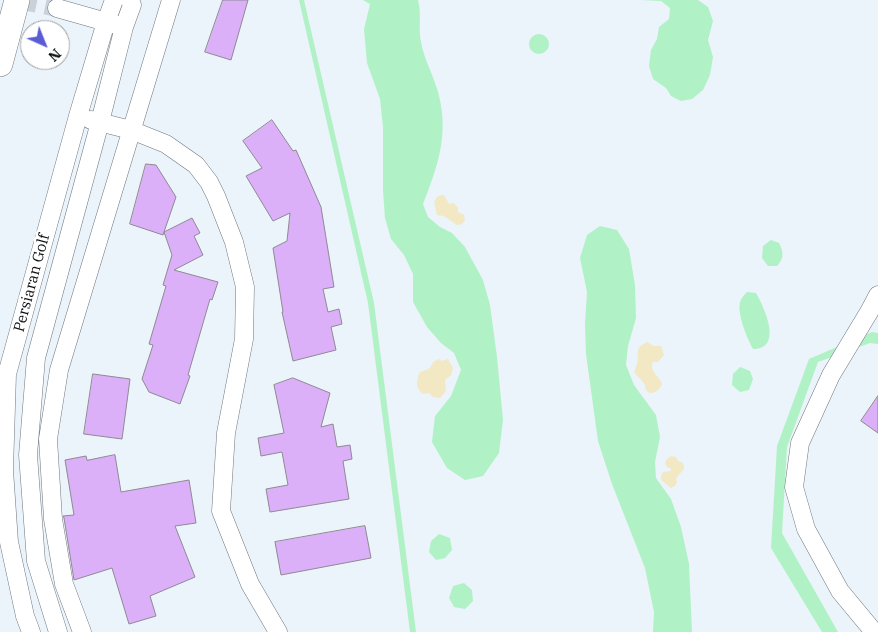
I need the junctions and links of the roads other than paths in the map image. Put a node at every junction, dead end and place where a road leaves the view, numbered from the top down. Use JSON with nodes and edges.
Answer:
{"nodes":[{"id":1,"x":17,"y":0,"type":"edge"},
{"id":2,"x":114,"y":0,"type":"edge"},
{"id":3,"x":130,"y":0,"type":"edge"},
{"id":4,"x":171,"y":0,"type":"edge"},
{"id":5,"x":57,"y":8,"type":"tunnel mouth"},
{"id":6,"x":106,"y":22,"type":"junction"},
{"id":7,"x":124,"y":27,"type":"junction"},
{"id":8,"x":0,"y":64,"type":"edge"},
{"id":9,"x":78,"y":116,"type":"junction"},
{"id":10,"x":100,"y":122,"type":"junction"},
{"id":11,"x":131,"y":130,"type":"junction"},
{"id":12,"x":878,"y":295,"type":"edge"},
{"id":13,"x":31,"y":632,"type":"edge"},
{"id":14,"x":58,"y":632,"type":"edge"},
{"id":15,"x":82,"y":632,"type":"edge"},
{"id":16,"x":278,"y":632,"type":"edge"},
{"id":17,"x":874,"y":632,"type":"edge"}],
"edges":[{"from":1,"to":8,"type":"highway"},
{"from":2,"to":6,"type":"street","name":"Persiaran Golf"},
{"from":3,"to":7,"type":"street","name":"Persiaran Golf"},
{"from":4,"to":11,"type":"street"},
{"from":5,"to":6,"type":"street"},
{"from":6,"to":7,"type":"street"},
{"from":6,"to":9,"type":"street","name":"Persiaran Golf"},
{"from":7,"to":10,"type":"street","name":"Persiaran Golf"},
{"from":9,"to":10,"type":"street"},
{"from":9,"to":13,"type":"street","name":"Persiaran Golf"},
{"from":10,"to":11,"type":"street"},
{"from":10,"to":14,"type":"street","name":"Persiaran Golf"},
{"from":11,"to":15,"type":"street"},
{"from":11,"to":16,"type":"street"},
{"from":12,"to":17,"type":"street"}]}
